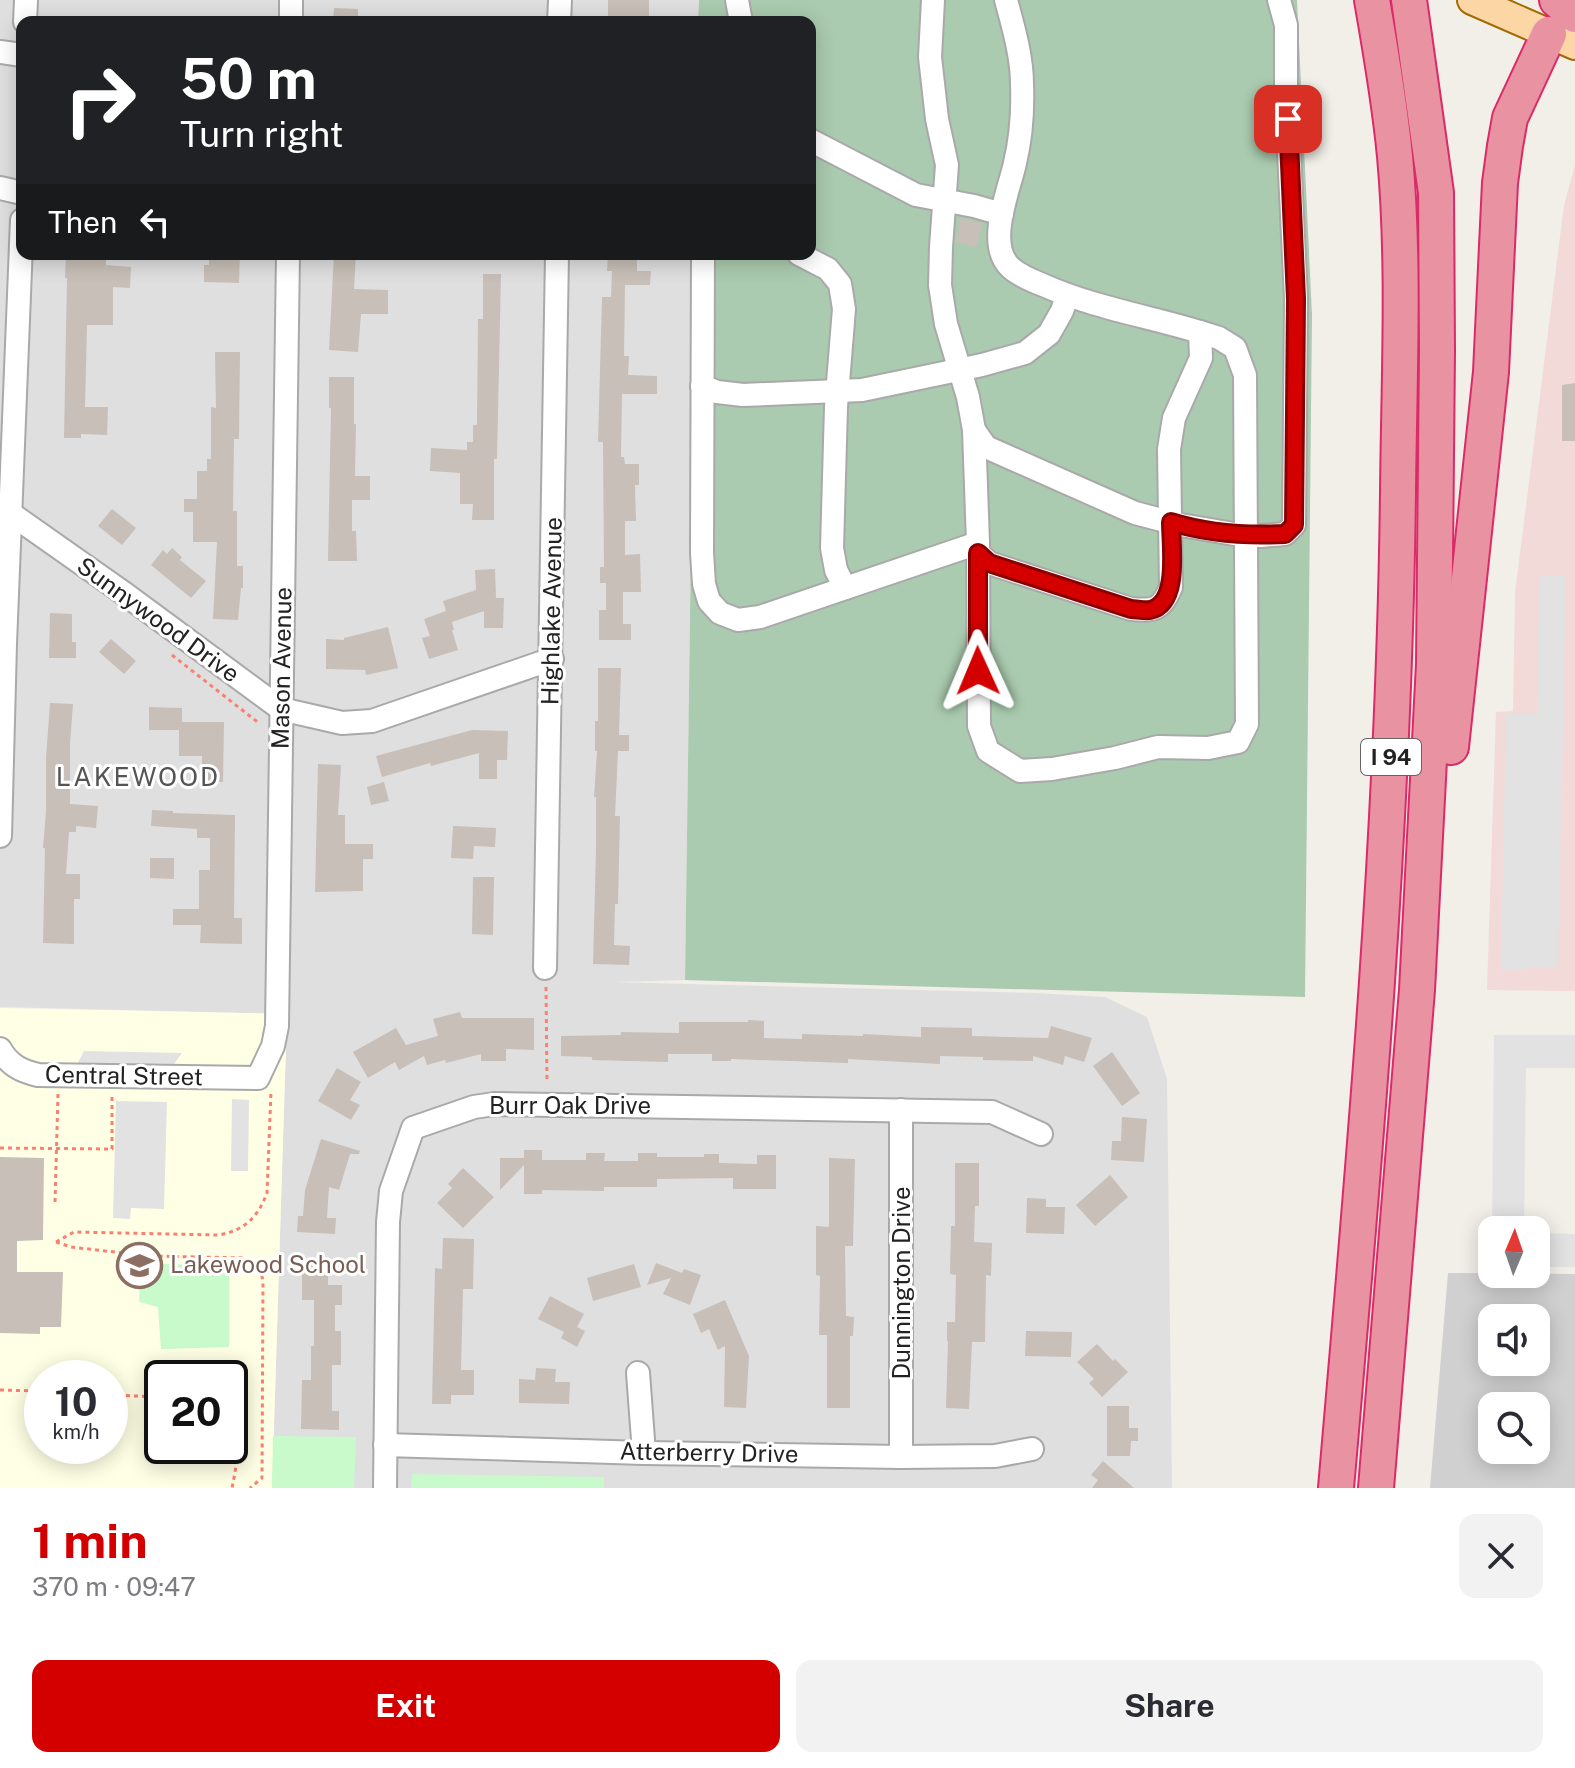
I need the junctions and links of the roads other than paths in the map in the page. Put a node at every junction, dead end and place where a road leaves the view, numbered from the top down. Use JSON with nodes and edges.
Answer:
{"nodes":[{"id":1,"x":933,"y":0,"type":"edge"},
{"id":2,"x":1006,"y":0,"type":"edge"},
{"id":3,"x":1279,"y":0,"type":"edge"},
{"id":4,"x":1409,"y":0,"type":"edge"},
{"id":5,"x":1472,"y":0,"type":"edge"},
{"id":6,"x":1557,"y":0,"type":"edge"},
{"id":7,"x":1374,"y":12,"type":"edge"},
{"id":8,"x":1566,"y":32,"type":"edge"},
{"id":9,"x":816,"y":143,"type":"edge"},
{"id":10,"x":945,"y":200,"type":"junction"},
{"id":11,"x":1002,"y":214,"type":"junction"},
{"id":12,"x":20,"y":260,"type":"edge"},
{"id":13,"x":288,"y":260,"type":"edge"},
{"id":14,"x":557,"y":260,"type":"edge"},
{"id":15,"x":703,"y":260,"type":"edge"},
{"id":16,"x":811,"y":260,"type":"edge"},
{"id":17,"x":1067,"y":296,"type":"junction"},
{"id":18,"x":1200,"y":332,"type":"junction"},
{"id":19,"x":960,"y":370,"type":"junction"},
{"id":20,"x":702,"y":386,"type":"junction"},
{"id":21,"x":837,"y":391,"type":"junction"},
{"id":22,"x":974,"y":430,"type":"junction"},
{"id":23,"x":5,"y":509,"type":"edge"},
{"id":24,"x":1171,"y":522,"type":"junction"},
{"id":25,"x":1246,"y":535,"type":"junction"},
{"id":26,"x":978,"y":548,"type":"junction"},
{"id":27,"x":845,"y":588,"type":"junction"},
{"id":28,"x":552,"y":659,"type":"junction"},
{"id":29,"x":281,"y":709,"type":"junction"},
{"id":30,"x":0,"y":836,"type":"edge"},
{"id":31,"x":1420,"y":928,"type":"junction"},
{"id":32,"x":545,"y":968,"type":"road end"},
{"id":33,"x":0,"y":1049,"type":"edge"},
{"id":34,"x":258,"y":1078,"type":"joint"},
{"id":35,"x":901,"y":1110,"type":"junction"},
{"id":36,"x":1041,"y":1134,"type":"dead end"},
{"id":37,"x":638,"y":1373,"type":"dead end"},
{"id":38,"x":385,"y":1445,"type":"junction"},
{"id":39,"x":1032,"y":1449,"type":"dead end"},
{"id":40,"x":644,"y":1453,"type":"junction"},
{"id":41,"x":901,"y":1457,"type":"junction"},
{"id":42,"x":385,"y":1488,"type":"edge"},
{"id":43,"x":1336,"y":1488,"type":"edge"},
{"id":44,"x":1376,"y":1488,"type":"edge"}],
"edges":[{"from":1,"to":10,"type":"street"},
{"from":2,"to":11,"type":"street"},
{"from":3,"to":25,"type":"street"},
{"from":4,"to":31,"type":"highway","number":"I 94"},
{"from":5,"to":8,"type":"main road"},
{"from":6,"to":8,"type":"highway"},
{"from":7,"to":43,"type":"highway","number":"I 94"},
{"from":8,"to":31,"type":"highway"},
{"from":9,"to":10,"type":"street"},
{"from":10,"to":11,"type":"street"},
{"from":10,"to":19,"type":"street"},
{"from":11,"to":17,"type":"street"},
{"from":12,"to":23,"type":"street"},
{"from":13,"to":29,"type":"street","name":"Mason Avenue"},
{"from":14,"to":28,"type":"street","name":"Highlake Avenue"},
{"from":15,"to":20,"type":"street"},
{"from":16,"to":21,"type":"street"},
{"from":17,"to":18,"type":"street"},
{"from":17,"to":19,"type":"street"},
{"from":18,"to":24,"type":"street"},
{"from":18,"to":25,"type":"street"},
{"from":19,"to":21,"type":"street"},
{"from":19,"to":22,"type":"street"},
{"from":20,"to":21,"type":"street"},
{"from":20,"to":27,"type":"street"},
{"from":21,"to":27,"type":"street"},
{"from":22,"to":24,"type":"street"},
{"from":22,"to":26,"type":"street"},
{"from":23,"to":29,"type":"street","name":"Sunnywood Drive"},
{"from":23,"to":30,"type":"street"},
{"from":24,"to":25,"type":"street"},
{"from":24,"to":26,"type":"street"},
{"from":25,"to":26,"type":"street"},
{"from":26,"to":27,"type":"street"},
{"from":28,"to":29,"type":"street","name":"Sunnywood Drive"},
{"from":28,"to":32,"type":"street","name":"Highlake Avenue"},
{"from":29,"to":34,"type":"street","name":"Mason Avenue"},
{"from":31,"to":44,"type":"highway","number":"I 94"},
{"from":33,"to":34,"type":"street","name":"Central Street"},
{"from":35,"to":36,"type":"street","name":"Burr Oak Drive"},
{"from":35,"to":38,"type":"street","name":"Burr Oak Drive"},
{"from":35,"to":41,"type":"street","name":"Dunnington Drive"},
{"from":37,"to":40,"type":"street"},
{"from":38,"to":40,"type":"street","name":"Atterberry Drive"},
{"from":38,"to":42,"type":"street","name":"Burr Oak Drive"},
{"from":39,"to":41,"type":"street","name":"Atterberry Drive"},
{"from":40,"to":41,"type":"street","name":"Atterberry Drive"}]}
